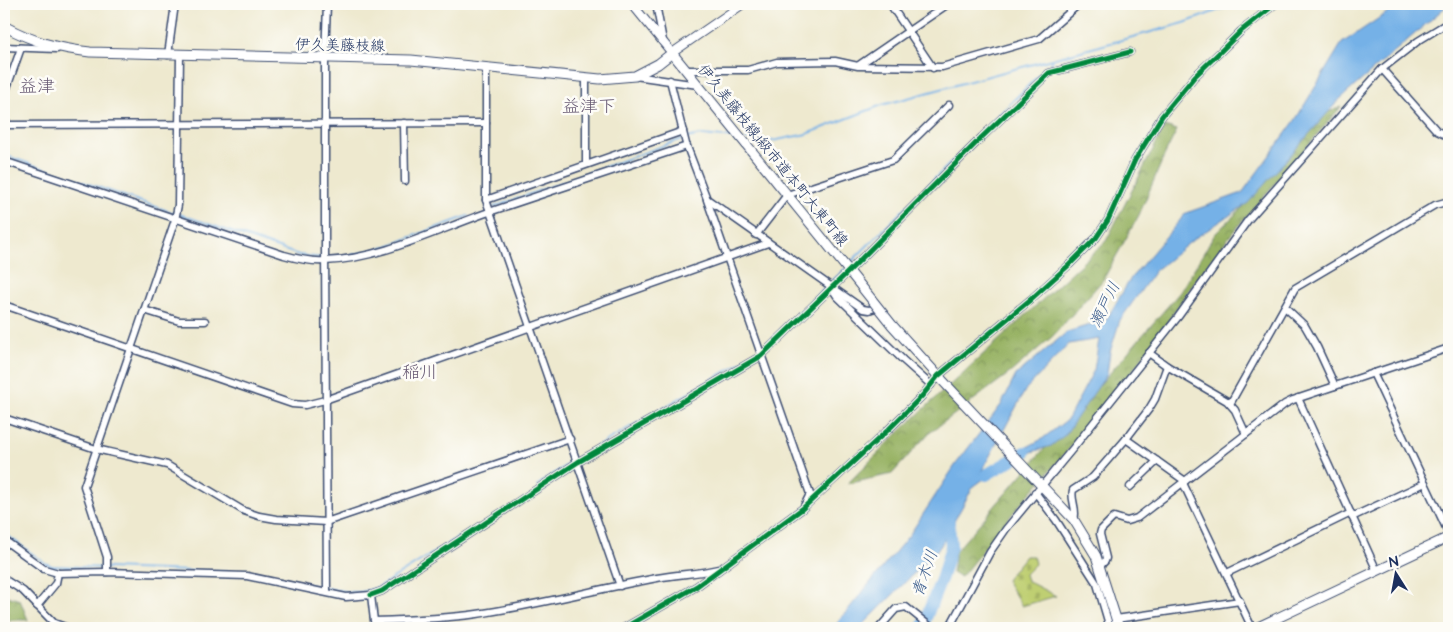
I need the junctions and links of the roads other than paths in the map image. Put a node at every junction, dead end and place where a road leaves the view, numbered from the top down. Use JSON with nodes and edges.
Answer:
{"nodes":[{"id":1,"x":175,"y":4,"type":"edge"},
{"id":2,"x":327,"y":4,"type":"edge"},
{"id":3,"x":632,"y":4,"type":"edge"},
{"id":4,"x":656,"y":4,"type":"edge"},
{"id":5,"x":743,"y":4,"type":"edge"},
{"id":6,"x":890,"y":4,"type":"edge"},
{"id":7,"x":948,"y":4,"type":"edge"},
{"id":8,"x":1079,"y":4,"type":"edge"},
{"id":9,"x":1276,"y":4,"type":"edge"},
{"id":10,"x":1449,"y":22,"type":"edge"},
{"id":11,"x":4,"y":26,"type":"edge"},
{"id":12,"x":909,"y":31,"type":"junction"},
{"id":13,"x":663,"y":42,"type":"junction"},
{"id":14,"x":4,"y":47,"type":"edge"},
{"id":15,"x":21,"y":48,"type":"junction"},
{"id":16,"x":61,"y":49,"type":"junction"},
{"id":17,"x":1130,"y":52,"type":"dead end"},
{"id":18,"x":672,"y":53,"type":"junction"},
{"id":19,"x":168,"y":54,"type":"junction"},
{"id":20,"x":180,"y":55,"type":"junction"},
{"id":21,"x":325,"y":58,"type":"junction"},
{"id":22,"x":858,"y":66,"type":"junction"},
{"id":23,"x":486,"y":68,"type":"junction"},
{"id":24,"x":933,"y":68,"type":"junction"},
{"id":25,"x":1382,"y":69,"type":"junction"},
{"id":26,"x":687,"y":70,"type":"junction"},
{"id":27,"x":635,"y":76,"type":"junction"},
{"id":28,"x":586,"y":78,"type":"junction"},
{"id":29,"x":670,"y":80,"type":"junction"},
{"id":30,"x":698,"y":85,"type":"junction"},
{"id":31,"x":4,"y":96,"type":"edge"},
{"id":32,"x":950,"y":105,"type":"dead end"},
{"id":33,"x":404,"y":123,"type":"junction"},
{"id":34,"x":486,"y":123,"type":"junction"},
{"id":35,"x":4,"y":124,"type":"edge"},
{"id":36,"x":179,"y":124,"type":"junction"},
{"id":37,"x":325,"y":124,"type":"junction"},
{"id":38,"x":683,"y":131,"type":"junction"},
{"id":39,"x":1449,"y":137,"type":"edge"},
{"id":40,"x":687,"y":145,"type":"junction"},
{"id":41,"x":4,"y":161,"type":"edge"},
{"id":42,"x":586,"y":164,"type":"junction"},
{"id":43,"x":405,"y":181,"type":"dead end"},
{"id":44,"x":787,"y":195,"type":"junction"},
{"id":45,"x":707,"y":199,"type":"junction"},
{"id":46,"x":486,"y":200,"type":"junction"},
{"id":47,"x":1449,"y":201,"type":"edge"},
{"id":48,"x":490,"y":212,"type":"junction"},
{"id":49,"x":175,"y":220,"type":"junction"},
{"id":50,"x":756,"y":235,"type":"junction"},
{"id":51,"x":768,"y":244,"type":"junction"},
{"id":52,"x":726,"y":258,"type":"junction"},
{"id":53,"x":325,"y":261,"type":"junction"},
{"id":54,"x":849,"y":271,"type":"junction"},
{"id":55,"x":831,"y":287,"type":"junction"},
{"id":56,"x":4,"y":305,"type":"edge"},
{"id":57,"x":1285,"y":306,"type":"junction"},
{"id":58,"x":878,"y":307,"type":"junction"},
{"id":59,"x":144,"y":310,"type":"junction"},
{"id":60,"x":205,"y":321,"type":"dead end"},
{"id":61,"x":531,"y":328,"type":"junction"},
{"id":62,"x":130,"y":348,"type":"junction"},
{"id":63,"x":1449,"y":348,"type":"edge"},
{"id":64,"x":1149,"y":353,"type":"junction"},
{"id":65,"x":761,"y":356,"type":"junction"},
{"id":66,"x":1166,"y":366,"type":"junction"},
{"id":67,"x":1373,"y":373,"type":"junction"},
{"id":68,"x":938,"y":376,"type":"junction"},
{"id":69,"x":931,"y":385,"type":"junction"},
{"id":70,"x":1335,"y":386,"type":"junction"},
{"id":71,"x":1298,"y":398,"type":"junction"},
{"id":72,"x":325,"y":400,"type":"junction"},
{"id":73,"x":1230,"y":404,"type":"junction"},
{"id":74,"x":4,"y":418,"type":"edge"},
{"id":75,"x":1246,"y":434,"type":"junction"},
{"id":76,"x":570,"y":439,"type":"junction"},
{"id":77,"x":1126,"y":440,"type":"junction"},
{"id":78,"x":96,"y":449,"type":"junction"},
{"id":79,"x":1157,"y":461,"type":"junction"},
{"id":80,"x":578,"y":462,"type":"junction"},
{"id":81,"x":1184,"y":482,"type":"junction"},
{"id":82,"x":1425,"y":483,"type":"junction"},
{"id":83,"x":1041,"y":484,"type":"junction"},
{"id":84,"x":1130,"y":487,"type":"dead end"},
{"id":85,"x":1035,"y":492,"type":"junction"},
{"id":86,"x":802,"y":510,"type":"junction"},
{"id":87,"x":1351,"y":515,"type":"junction"},
{"id":88,"x":1074,"y":520,"type":"junction"},
{"id":89,"x":326,"y":522,"type":"junction"},
{"id":90,"x":1449,"y":536,"type":"edge"},
{"id":91,"x":4,"y":540,"type":"edge"},
{"id":92,"x":1100,"y":566,"type":"junction"},
{"id":93,"x":721,"y":568,"type":"junction"},
{"id":94,"x":1377,"y":571,"type":"junction"},
{"id":95,"x":58,"y":572,"type":"junction"},
{"id":96,"x":107,"y":572,"type":"junction"},
{"id":97,"x":1227,"y":573,"type":"junction"},
{"id":98,"x":4,"y":579,"type":"edge"},
{"id":99,"x":620,"y":586,"type":"junction"},
{"id":100,"x":327,"y":592,"type":"junction"},
{"id":101,"x":371,"y":595,"type":"junction"},
{"id":102,"x":1240,"y":601,"type":"junction"},
{"id":103,"x":37,"y":606,"type":"junction"},
{"id":104,"x":1118,"y":624,"type":"edge"},
{"id":105,"x":930,"y":626,"type":"edge"},
{"id":106,"x":68,"y":628,"type":"edge"},
{"id":107,"x":624,"y":628,"type":"edge"},
{"id":108,"x":879,"y":628,"type":"edge"},
{"id":109,"x":949,"y":628,"type":"edge"},
{"id":110,"x":1110,"y":628,"type":"edge"},
{"id":111,"x":1252,"y":628,"type":"edge"},
{"id":112,"x":1256,"y":628,"type":"edge"}],
"edges":[{"from":1,"to":19,"type":"street"},
{"from":2,"to":21,"type":"street"},
{"from":3,"to":13,"type":"street"},
{"from":4,"to":13,"type":"street"},
{"from":5,"to":18,"type":"street"},
{"from":6,"to":12,"type":"street"},
{"from":7,"to":12,"type":"street"},
{"from":8,"to":24,"type":"street"},
{"from":9,"to":68,"type":"street"},
{"from":10,"to":25,"type":"street"},
{"from":11,"to":16,"type":"main road","name":"伊久美藤枝線"},
{"from":12,"to":22,"type":"street"},
{"from":12,"to":24,"type":"street"},
{"from":13,"to":18,"type":"street"},
{"from":14,"to":15,"type":"street"},
{"from":15,"to":16,"type":"street"},
{"from":15,"to":31,"type":"street"},
{"from":16,"to":19,"type":"main road","name":"伊久美藤枝線"},
{"from":17,"to":54,"type":"street"},
{"from":18,"to":26,"type":"main road","name":"伊久美藤枝線;1級市道本町大東町線"},
{"from":18,"to":27,"type":"main road","name":"伊久美藤枝線"},
{"from":19,"to":20,"type":"main road","name":"伊久美藤枝線"},
{"from":20,"to":21,"type":"main road","name":"伊久美藤枝線"},
{"from":20,"to":36,"type":"street"},
{"from":21,"to":23,"type":"main road","name":"伊久美藤枝線"},
{"from":21,"to":37,"type":"street"},
{"from":22,"to":24,"type":"street"},
{"from":22,"to":26,"type":"street"},
{"from":23,"to":28,"type":"main road","name":"伊久美藤枝線"},
{"from":23,"to":34,"type":"street"},
{"from":25,"to":39,"type":"street"},
{"from":25,"to":64,"type":"street"},
{"from":26,"to":30,"type":"main road","name":"伊久美藤枝線;1級市道本町大東町線"},
{"from":27,"to":28,"type":"main road","name":"伊久美藤枝線"},
{"from":27,"to":29,"type":"street"},
{"from":28,"to":42,"type":"street"},
{"from":29,"to":30,"type":"street"},
{"from":29,"to":38,"type":"street"},
{"from":30,"to":44,"type":"main road","name":"伊久美藤枝線;1級市道本町大東町線"},
{"from":32,"to":44,"type":"street"},
{"from":33,"to":34,"type":"street"},
{"from":33,"to":37,"type":"street"},
{"from":33,"to":43,"type":"street"},
{"from":34,"to":46,"type":"street"},
{"from":35,"to":36,"type":"street"},
{"from":36,"to":37,"type":"street"},
{"from":36,"to":49,"type":"street"},
{"from":37,"to":53,"type":"street"},
{"from":38,"to":40,"type":"street"},
{"from":38,"to":42,"type":"street"},
{"from":40,"to":45,"type":"street"},
{"from":40,"to":48,"type":"street"},
{"from":41,"to":49,"type":"street"},
{"from":42,"to":46,"type":"street"},
{"from":44,"to":50,"type":"street"},
{"from":44,"to":54,"type":"main road","name":"伊久美藤枝線;1級市道本町大東町線"},
{"from":45,"to":50,"type":"street"},
{"from":45,"to":52,"type":"street"},
{"from":46,"to":48,"type":"street"},
{"from":47,"to":57,"type":"street"},
{"from":48,"to":53,"type":"street"},
{"from":48,"to":61,"type":"street"},
{"from":49,"to":53,"type":"street"},
{"from":49,"to":59,"type":"street"},
{"from":50,"to":51,"type":"street"},
{"from":51,"to":52,"type":"street"},
{"from":51,"to":55,"type":"street"},
{"from":52,"to":61,"type":"street"},
{"from":52,"to":65,"type":"street"},
{"from":53,"to":72,"type":"street"},
{"from":54,"to":55,"type":"street"},
{"from":54,"to":58,"type":"main road","name":"伊久美藤枝線;1級市道本町大東町線","bridge":true},
{"from":55,"to":58,"type":"street"},
{"from":55,"to":65,"type":"street"},
{"from":55,"to":69,"type":"street"},
{"from":56,"to":62,"type":"street"},
{"from":57,"to":70,"type":"street"},
{"from":57,"to":73,"type":"street"},
{"from":58,"to":68,"type":"main road","name":"伊久美藤枝線;1級市道本町大東町線","bridge":true},
{"from":59,"to":60,"type":"street"},
{"from":59,"to":62,"type":"street"},
{"from":61,"to":72,"type":"street"},
{"from":61,"to":76,"type":"street"},
{"from":62,"to":72,"type":"street"},
{"from":62,"to":78,"type":"street"},
{"from":63,"to":67,"type":"street"},
{"from":64,"to":66,"type":"street"},
{"from":64,"to":83,"type":"street"},
{"from":65,"to":80,"type":"street"},
{"from":65,"to":86,"type":"street"},
{"from":66,"to":73,"type":"street"},
{"from":66,"to":77,"type":"street"},
{"from":67,"to":70,"type":"street"},
{"from":67,"to":82,"type":"street"},
{"from":68,"to":69,"type":"street"},
{"from":68,"to":83,"type":"main road","name":"伊久美藤枝線;1級市道本町大東町線"},
{"from":69,"to":86,"type":"street"},
{"from":70,"to":71,"type":"street"},
{"from":71,"to":75,"type":"street"},
{"from":71,"to":87,"type":"street"},
{"from":72,"to":89,"type":"street"},
{"from":73,"to":75,"type":"street"},
{"from":74,"to":78,"type":"street"},
{"from":75,"to":81,"type":"street"},
{"from":76,"to":80,"type":"street"},
{"from":76,"to":89,"type":"street"},
{"from":77,"to":79,"type":"street"},
{"from":77,"to":88,"type":"street"},
{"from":78,"to":89,"type":"street"},
{"from":78,"to":96,"type":"street"},
{"from":79,"to":81,"type":"street"},
{"from":79,"to":84,"type":"street"},
{"from":80,"to":99,"type":"street"},
{"from":80,"to":101,"type":"street"},
{"from":81,"to":92,"type":"street"},
{"from":81,"to":97,"type":"street"},
{"from":82,"to":87,"type":"street"},
{"from":82,"to":90,"type":"street"},
{"from":83,"to":85,"type":"street"},
{"from":83,"to":88,"type":"main road","name":"伊久美藤枝線;1級市道本町大東町線"},
{"from":85,"to":109,"type":"street"},
{"from":85,"to":110,"type":"street"},
{"from":86,"to":93,"type":"street"},
{"from":87,"to":94,"type":"street"},
{"from":87,"to":97,"type":"street"},
{"from":88,"to":92,"type":"main road","name":"伊久美藤枝線;1級市道本町大東町線"},
{"from":89,"to":100,"type":"street"},
{"from":90,"to":94,"type":"main road"},
{"from":91,"to":95,"type":"street"},
{"from":92,"to":104,"type":"main road","name":"伊久美藤枝線;1級市道本町大東町線"},
{"from":93,"to":99,"type":"street"},
{"from":93,"to":107,"type":"street"},
{"from":94,"to":112,"type":"main road"},
{"from":95,"to":96,"type":"street"},
{"from":95,"to":103,"type":"street"},
{"from":96,"to":100,"type":"street"},
{"from":97,"to":102,"type":"street"},
{"from":98,"to":103,"type":"street"},
{"from":99,"to":101,"type":"street"},
{"from":100,"to":101,"type":"street"},
{"from":102,"to":104,"type":"street"},
{"from":102,"to":111,"type":"street"},
{"from":103,"to":106,"type":"street"},
{"from":105,"to":108,"type":"street"}]}
